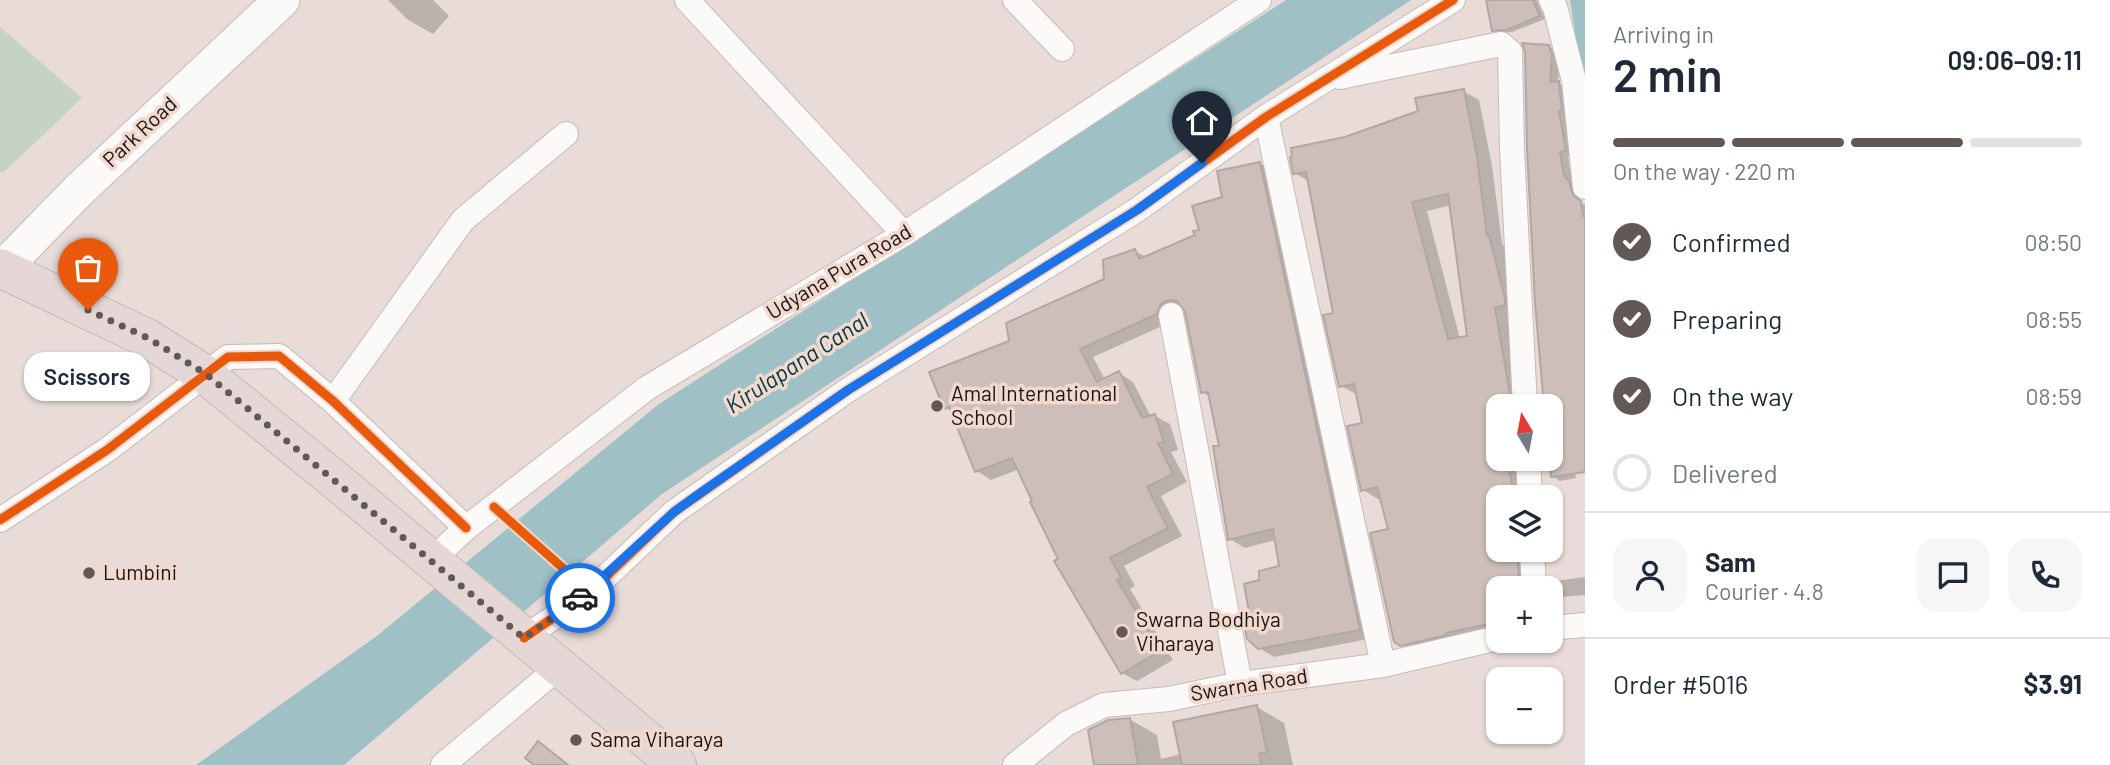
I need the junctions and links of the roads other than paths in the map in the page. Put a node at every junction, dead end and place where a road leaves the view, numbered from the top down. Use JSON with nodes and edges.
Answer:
{"nodes":[{"id":1,"x":282,"y":0,"type":"edge"},
{"id":2,"x":687,"y":0,"type":"edge"},
{"id":3,"x":1015,"y":0,"type":"edge"},
{"id":4,"x":1259,"y":0,"type":"edge"},
{"id":5,"x":1453,"y":0,"type":"edge"},
{"id":6,"x":1551,"y":0,"type":"edge"},
{"id":7,"x":1062,"y":50,"type":"dead end"},
{"id":8,"x":1324,"y":80,"type":"junction"},
{"id":9,"x":1266,"y":117,"type":"junction"},
{"id":10,"x":566,"y":134,"type":"dead end"},
{"id":11,"x":1585,"y":187,"type":"edge"},
{"id":12,"x":904,"y":234,"type":"junction"},
{"id":13,"x":1,"y":268,"type":"edge"},
{"id":14,"x":1171,"y":315,"type":"dead end"},
{"id":15,"x":206,"y":374,"type":"junction"},
{"id":16,"x":1524,"y":394,"type":"edge"},
{"id":17,"x":332,"y":401,"type":"junction"},
{"id":18,"x":0,"y":520,"type":"edge"},
{"id":19,"x":466,"y":528,"type":"junction"},
{"id":20,"x":434,"y":562,"type":"junction"},
{"id":21,"x":1585,"y":625,"type":"edge"},
{"id":22,"x":1563,"y":627,"type":"edge"},
{"id":23,"x":519,"y":633,"type":"junction"},
{"id":24,"x":1486,"y":641,"type":"edge"},
{"id":25,"x":1383,"y":665,"type":"junction"},
{"id":26,"x":559,"y":667,"type":"junction"},
{"id":27,"x":1240,"y":684,"type":"junction"},
{"id":28,"x":443,"y":765,"type":"edge"},
{"id":29,"x":677,"y":765,"type":"edge"},
{"id":30,"x":1015,"y":765,"type":"edge"}],
"edges":[{"from":1,"to":13,"type":"main road","name":"Park Road"},
{"from":2,"to":12,"type":"street"},
{"from":3,"to":7,"type":"street"},
{"from":4,"to":12,"type":"street","name":"Udyana Pura Road"},
{"from":5,"to":8,"type":"street"},
{"from":6,"to":11,"type":"street"},
{"from":8,"to":9,"type":"street"},
{"from":8,"to":16,"type":"street"},
{"from":9,"to":23,"type":"street"},
{"from":9,"to":25,"type":"street"},
{"from":10,"to":17,"type":"street"},
{"from":12,"to":19,"type":"street","name":"Udyana Pura Road"},
{"from":13,"to":15,"type":"highway"},
{"from":14,"to":27,"type":"street"},
{"from":15,"to":17,"type":"street"},
{"from":15,"to":18,"type":"street"},
{"from":15,"to":20,"type":"highway"},
{"from":17,"to":19,"type":"street"},
{"from":19,"to":20,"type":"street","name":"Udyana Pura Road"},
{"from":20,"to":23,"type":"highway"},
{"from":21,"to":22,"type":"street"},
{"from":23,"to":26,"type":"highway"},
{"from":24,"to":25,"type":"street","name":"Swarna Road"},
{"from":25,"to":27,"type":"street","name":"Swarna Road"},
{"from":26,"to":28,"type":"street"},
{"from":26,"to":29,"type":"highway"},
{"from":27,"to":30,"type":"street","name":"Swarna Road"}]}
